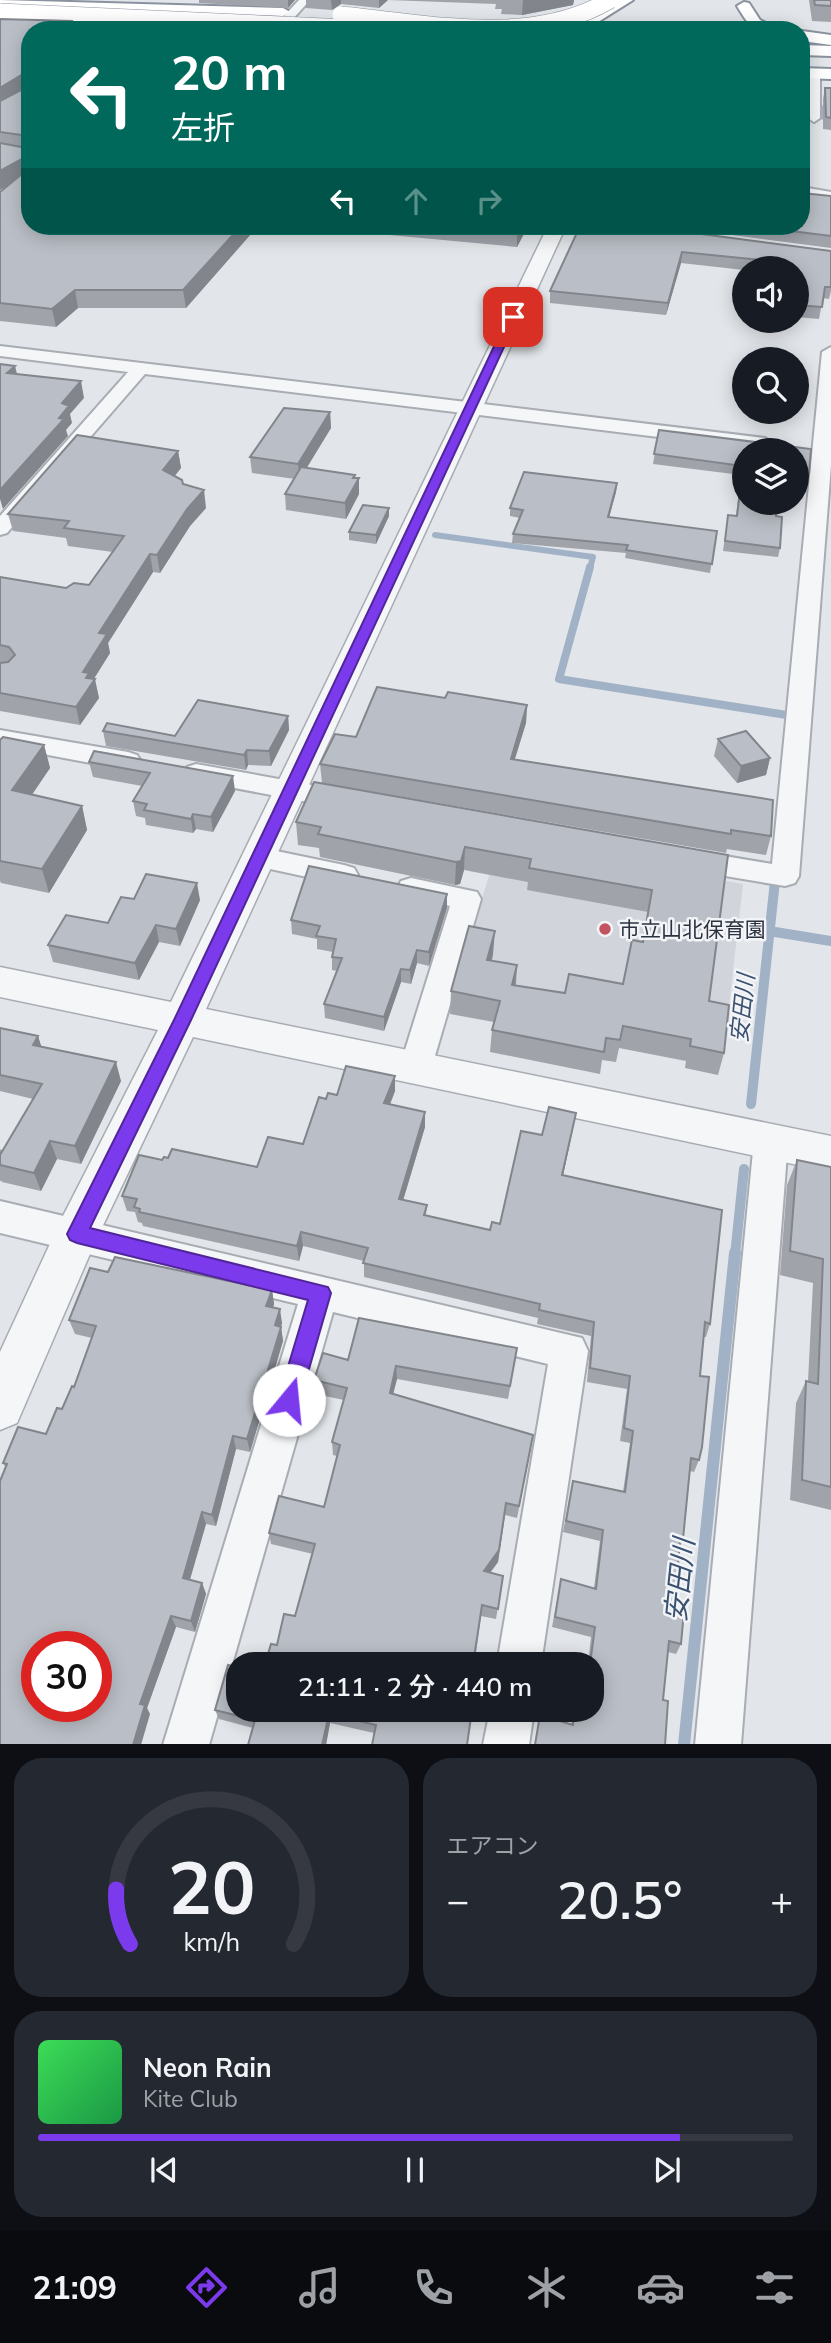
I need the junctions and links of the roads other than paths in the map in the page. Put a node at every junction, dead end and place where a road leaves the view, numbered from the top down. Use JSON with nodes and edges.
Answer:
{"nodes":[{"id":1,"x":306,"y":0,"type":"edge"},
{"id":2,"x":317,"y":0,"type":"edge"},
{"id":3,"x":594,"y":0,"type":"edge"},
{"id":4,"x":610,"y":0,"type":"edge"},
{"id":5,"x":626,"y":0,"type":"edge"},
{"id":6,"x":641,"y":0,"type":"edge"},
{"id":7,"x":744,"y":3,"type":"edge"},
{"id":8,"x":0,"y":4,"type":"edge"},
{"id":9,"x":304,"y":14,"type":"dead end"},
{"id":10,"x":0,"y":17,"type":"edge"},
{"id":11,"x":25,"y":21,"type":"edge"},
{"id":12,"x":47,"y":21,"type":"edge"},
{"id":13,"x":122,"y":21,"type":"edge"},
{"id":14,"x":168,"y":21,"type":"edge"},
{"id":15,"x":250,"y":21,"type":"edge"},
{"id":16,"x":296,"y":21,"type":"edge"},
{"id":17,"x":430,"y":21,"type":"edge"},
{"id":18,"x":433,"y":21,"type":"edge"},
{"id":19,"x":565,"y":21,"type":"edge"},
{"id":20,"x":590,"y":21,"type":"edge"},
{"id":21,"x":625,"y":21,"type":"dead end"},
{"id":22,"x":734,"y":21,"type":"edge"},
{"id":23,"x":754,"y":21,"type":"edge"},
{"id":24,"x":810,"y":37,"type":"edge"},
{"id":25,"x":831,"y":40,"type":"edge"},
{"id":26,"x":810,"y":53,"type":"edge"},
{"id":27,"x":831,"y":54,"type":"edge"},
{"id":28,"x":810,"y":62,"type":"edge"},
{"id":29,"x":831,"y":63,"type":"edge"},
{"id":30,"x":810,"y":76,"type":"edge"},
{"id":31,"x":831,"y":76,"type":"edge"},
{"id":32,"x":831,"y":109,"type":"edge"},
{"id":33,"x":810,"y":112,"type":"edge"},
{"id":34,"x":810,"y":113,"type":"edge"},
{"id":35,"x":831,"y":119,"type":"edge"},
{"id":36,"x":810,"y":192,"type":"edge"},
{"id":37,"x":831,"y":196,"type":"edge"},
{"id":38,"x":553,"y":235,"type":"edge"},
{"id":39,"x":0,"y":351,"type":"edge"},
{"id":40,"x":831,"y":352,"type":"edge"},
{"id":41,"x":141,"y":368,"type":"junction"},
{"id":42,"x":469,"y":408,"type":"junction"},
{"id":43,"x":732,"y":440,"type":"edge"},
{"id":44,"x":821,"y":450,"type":"edge"},
{"id":45,"x":0,"y":529,"type":"edge"},
{"id":46,"x":0,"y":738,"type":"edge"},
{"id":47,"x":289,"y":790,"type":"junction"},
{"id":48,"x":372,"y":804,"type":"edge"},
{"id":49,"x":661,"y":855,"type":"edge"},
{"id":50,"x":257,"y":858,"type":"junction"},
{"id":51,"x":0,"y":982,"type":"edge"},
{"id":52,"x":182,"y":1020,"type":"junction"},
{"id":53,"x":416,"y":1066,"type":"junction"},
{"id":54,"x":771,"y":1141,"type":"junction"},
{"id":55,"x":831,"y":1154,"type":"edge"},
{"id":56,"x":0,"y":1217,"type":"edge"},
{"id":57,"x":77,"y":1234,"type":"junction"},
{"id":58,"x":320,"y":1293,"type":"junction"},
{"id":59,"x":0,"y":1406,"type":"edge"},
{"id":60,"x":521,"y":1652,"type":"edge"},
{"id":61,"x":510,"y":1722,"type":"edge"},
{"id":62,"x":186,"y":1744,"type":"edge"},
{"id":63,"x":506,"y":1744,"type":"edge"},
{"id":64,"x":718,"y":1744,"type":"edge"}],
"edges":[{"from":1,"to":16,"type":"street"},
{"from":2,"to":9,"type":"street"},
{"from":3,"to":18,"type":"street"},
{"from":4,"to":19,"type":"highway","bridge":true},
{"from":5,"to":20,"type":"highway"},
{"from":6,"to":21,"type":"highway"},
{"from":7,"to":22,"type":"highway"},
{"from":7,"to":23,"type":"highway"},
{"from":8,"to":15,"type":"highway"},
{"from":8,"to":17,"type":"highway","bridge":true},
{"from":10,"to":11,"type":"highway"},
{"from":10,"to":12,"type":"highway"},
{"from":10,"to":13,"type":"highway","bridge":true},
{"from":10,"to":14,"type":"highway","bridge":true},
{"from":24,"to":25,"type":"highway"},
{"from":26,"to":27,"type":"highway"},
{"from":28,"to":29,"type":"highway"},
{"from":30,"to":31,"type":"highway"},
{"from":32,"to":33,"type":"street"},
{"from":34,"to":35,"type":"street"},
{"from":36,"to":37,"type":"street"},
{"from":38,"to":42,"type":"street"},
{"from":39,"to":41,"type":"street"},
{"from":40,"to":44,"type":"street"},
{"from":41,"to":42,"type":"street"},
{"from":41,"to":45,"type":"street"},
{"from":42,"to":43,"type":"street"},
{"from":42,"to":47,"type":"street"},
{"from":44,"to":49,"type":"street"},
{"from":46,"to":47,"type":"street"},
{"from":47,"to":48,"type":"street"},
{"from":47,"to":50,"type":"street"},
{"from":50,"to":52,"type":"street"},
{"from":50,"to":53,"type":"street"},
{"from":51,"to":52,"type":"street"},
{"from":52,"to":53,"type":"street"},
{"from":52,"to":57,"type":"street"},
{"from":53,"to":54,"type":"street"},
{"from":54,"to":55,"type":"street"},
{"from":54,"to":64,"type":"street"},
{"from":56,"to":57,"type":"street"},
{"from":57,"to":58,"type":"street"},
{"from":57,"to":59,"type":"street"},
{"from":58,"to":60,"type":"street"},
{"from":58,"to":62,"type":"street"},
{"from":61,"to":63,"type":"street"}]}
